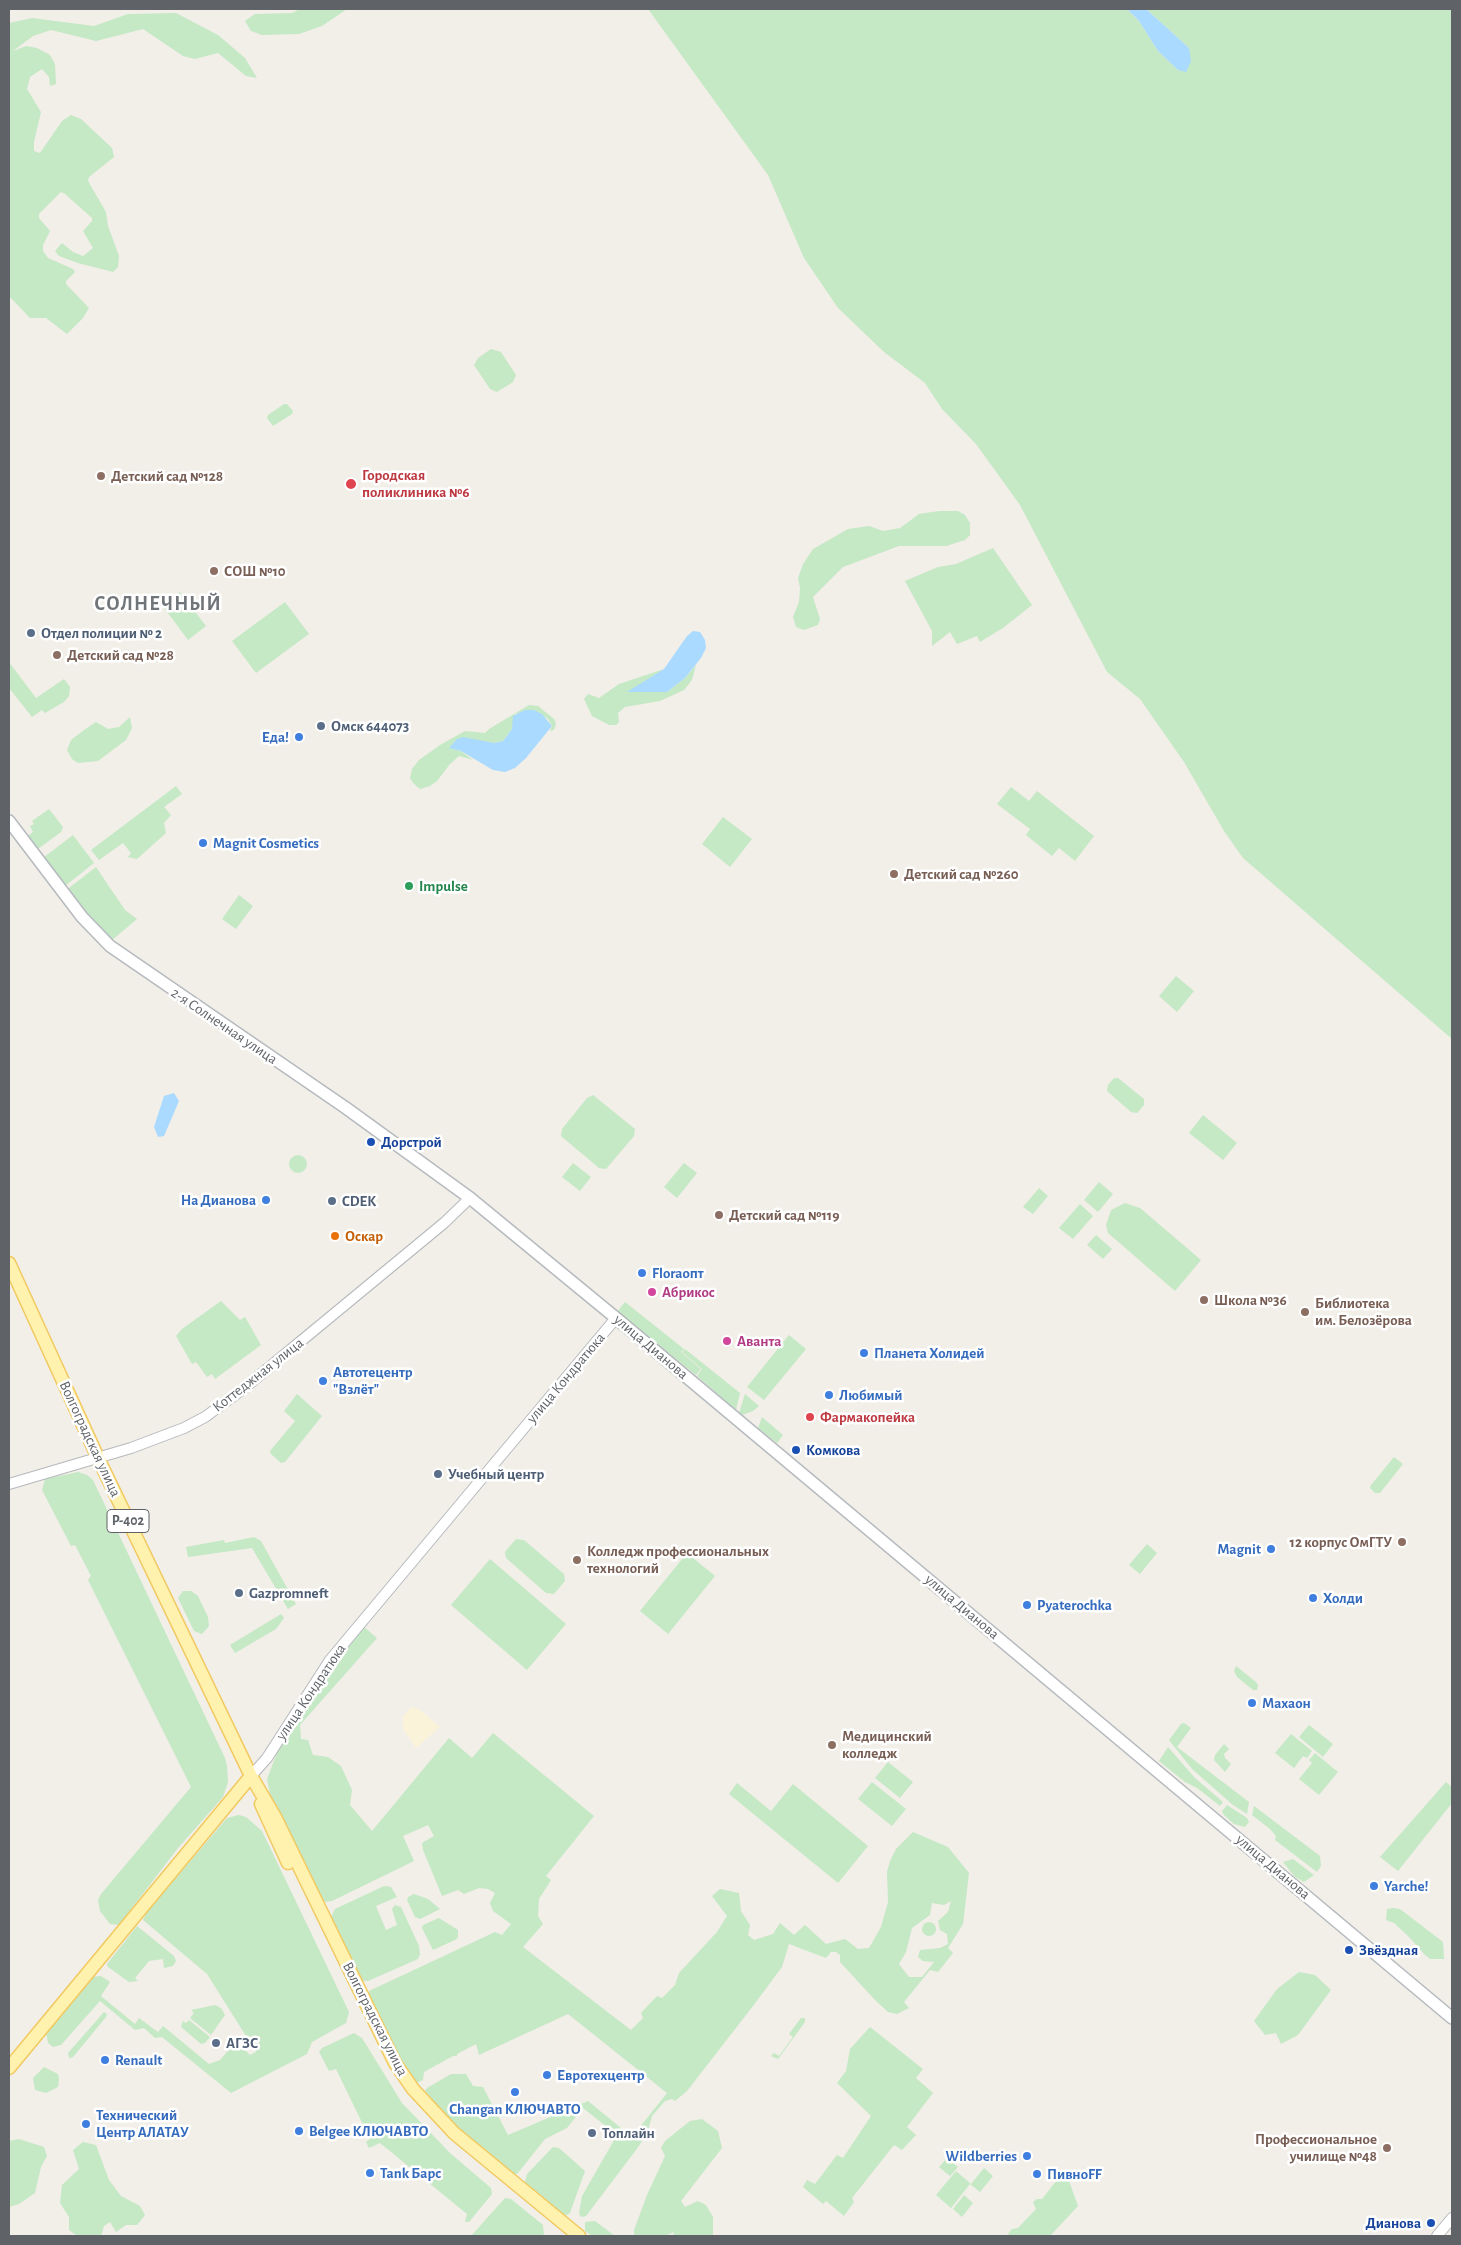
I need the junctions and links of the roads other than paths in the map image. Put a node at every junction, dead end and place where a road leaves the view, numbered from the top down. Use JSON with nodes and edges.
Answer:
{"nodes":[{"id":1,"x":9,"y":821,"type":"edge"},
{"id":2,"x":470,"y":1198,"type":"junction"},
{"id":3,"x":9,"y":1263,"type":"edge"},
{"id":4,"x":616,"y":1318,"type":"junction"},
{"id":5,"x":98,"y":1458,"type":"junction"},
{"id":6,"x":9,"y":1484,"type":"edge"},
{"id":7,"x":251,"y":1776,"type":"junction"},
{"id":8,"x":1452,"y":2018,"type":"edge"},
{"id":9,"x":9,"y":2068,"type":"edge"},
{"id":10,"x":1452,"y":2218,"type":"edge"},
{"id":11,"x":568,"y":2236,"type":"edge"},
{"id":12,"x":579,"y":2236,"type":"edge"},
{"id":13,"x":1437,"y":2236,"type":"edge"}],
"edges":[{"from":1,"to":2,"type":"main road","name":"2-я Солнечная улица"},
{"from":2,"to":4,"type":"main road","name":"улица Дианова"},
{"from":2,"to":5,"type":"street","name":"Коттеджная улица"},
{"from":3,"to":5,"type":"main road","name":"Волгоградская улица","number":"Р-402"},
{"from":4,"to":7,"type":"street","name":"улица Кондратюка"},
{"from":4,"to":8,"type":"main road","name":"улица Дианова"},
{"from":5,"to":6,"type":"street","name":"Коттеджная улица"},
{"from":5,"to":7,"type":"main road","name":"Волгоградская улица","number":"Р-402"},
{"from":7,"to":9,"type":"main road","name":"улица Кондратюка"},
{"from":7,"to":11,"type":"main road","name":"Волгоградская улица"},
{"from":7,"to":12,"type":"main road","name":"Волгоградская улица"},
{"from":10,"to":13,"type":"street"}]}
